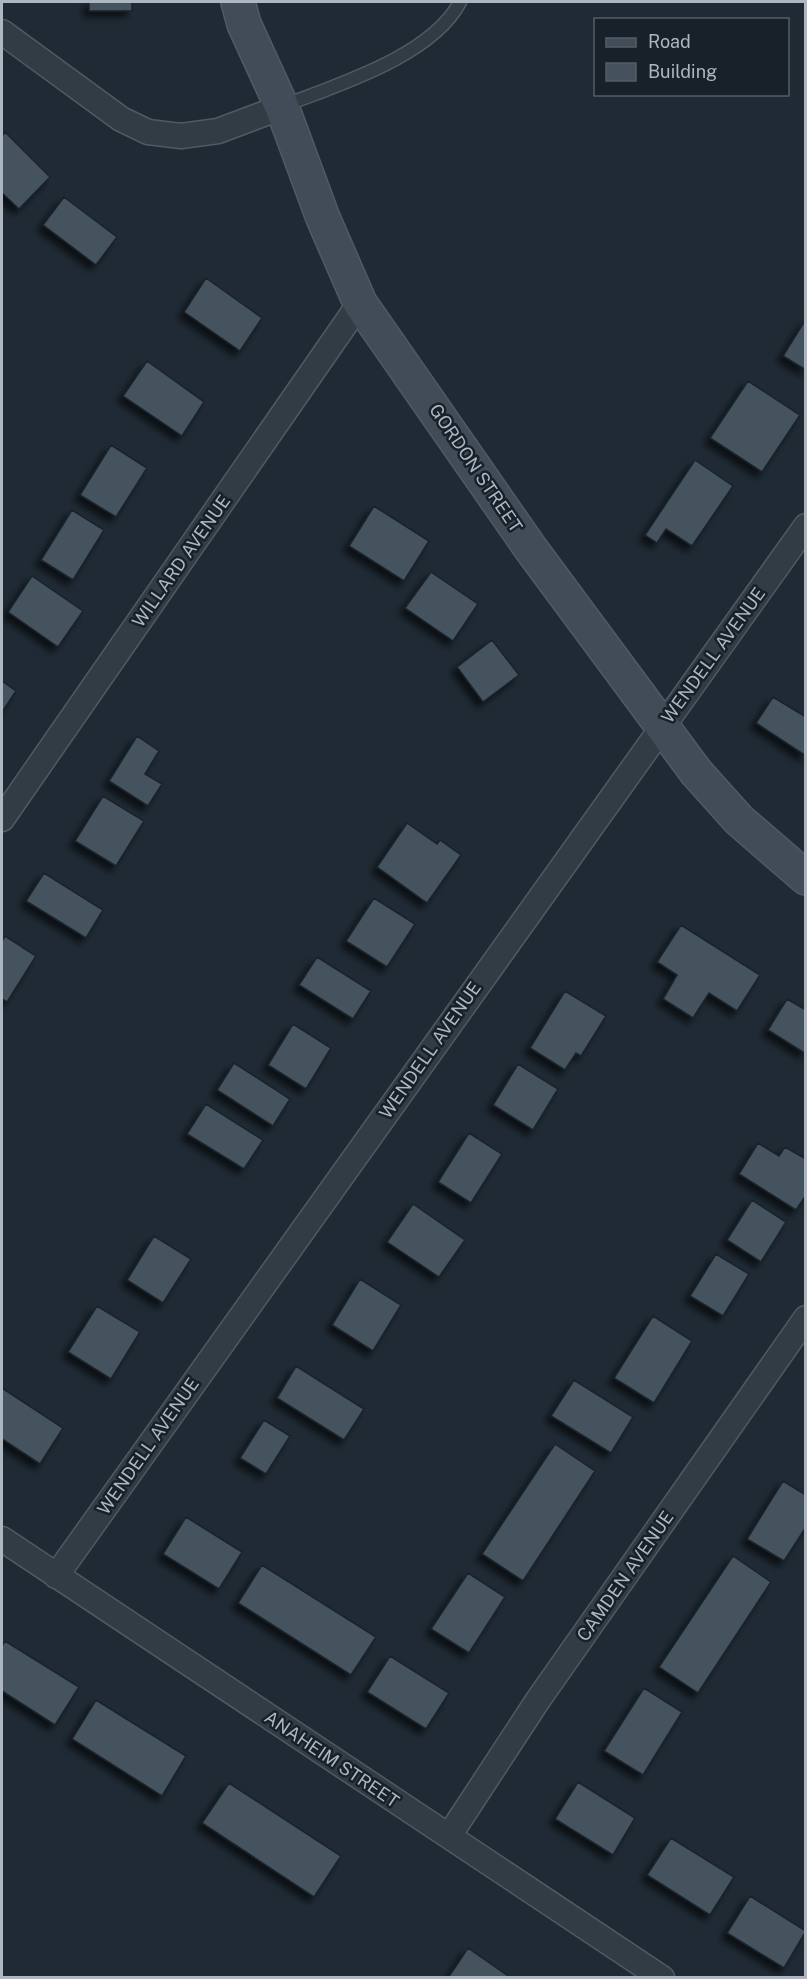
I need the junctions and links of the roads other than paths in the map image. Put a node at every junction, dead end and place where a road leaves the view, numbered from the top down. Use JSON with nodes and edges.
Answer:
{"nodes":[{"id":1,"x":238,"y":2,"type":"edge"},
{"id":2,"x":460,"y":2,"type":"edge"},
{"id":3,"x":2,"y":32,"type":"edge"},
{"id":4,"x":282,"y":107,"type":"junction"},
{"id":5,"x":360,"y":303,"type":"junction"},
{"id":6,"x":806,"y":526,"type":"edge"},
{"id":7,"x":661,"y":726,"type":"junction"},
{"id":8,"x":2,"y":819,"type":"edge"},
{"id":9,"x":806,"y":878,"type":"edge"},
{"id":10,"x":806,"y":1318,"type":"edge"},
{"id":11,"x":2,"y":1539,"type":"edge"},
{"id":12,"x":56,"y":1576,"type":"junction"},
{"id":13,"x":449,"y":1836,"type":"junction"},
{"id":14,"x":662,"y":1977,"type":"edge"}],
"edges":[{"from":1,"to":4,"type":"street","name":"GORDON STREET"},
{"from":2,"to":4,"type":"lane"},
{"from":3,"to":4,"type":"street"},
{"from":4,"to":5,"type":"street","name":"GORDON STREET"},
{"from":5,"to":7,"type":"street","name":"GORDON STREET"},
{"from":5,"to":8,"type":"street","name":"WILLARD AVENUE"},
{"from":6,"to":7,"type":"street","name":"WENDELL AVENUE"},
{"from":7,"to":9,"type":"street","name":"GORDON STREET"},
{"from":7,"to":12,"type":"street","name":"WENDELL AVENUE"},
{"from":10,"to":13,"type":"street","name":"CAMDEN AVENUE"},
{"from":11,"to":12,"type":"street","name":"ANAHEIM STREET"},
{"from":12,"to":13,"type":"street","name":"ANAHEIM STREET"},
{"from":13,"to":14,"type":"street","name":"ANAHEIM STREET"}]}
